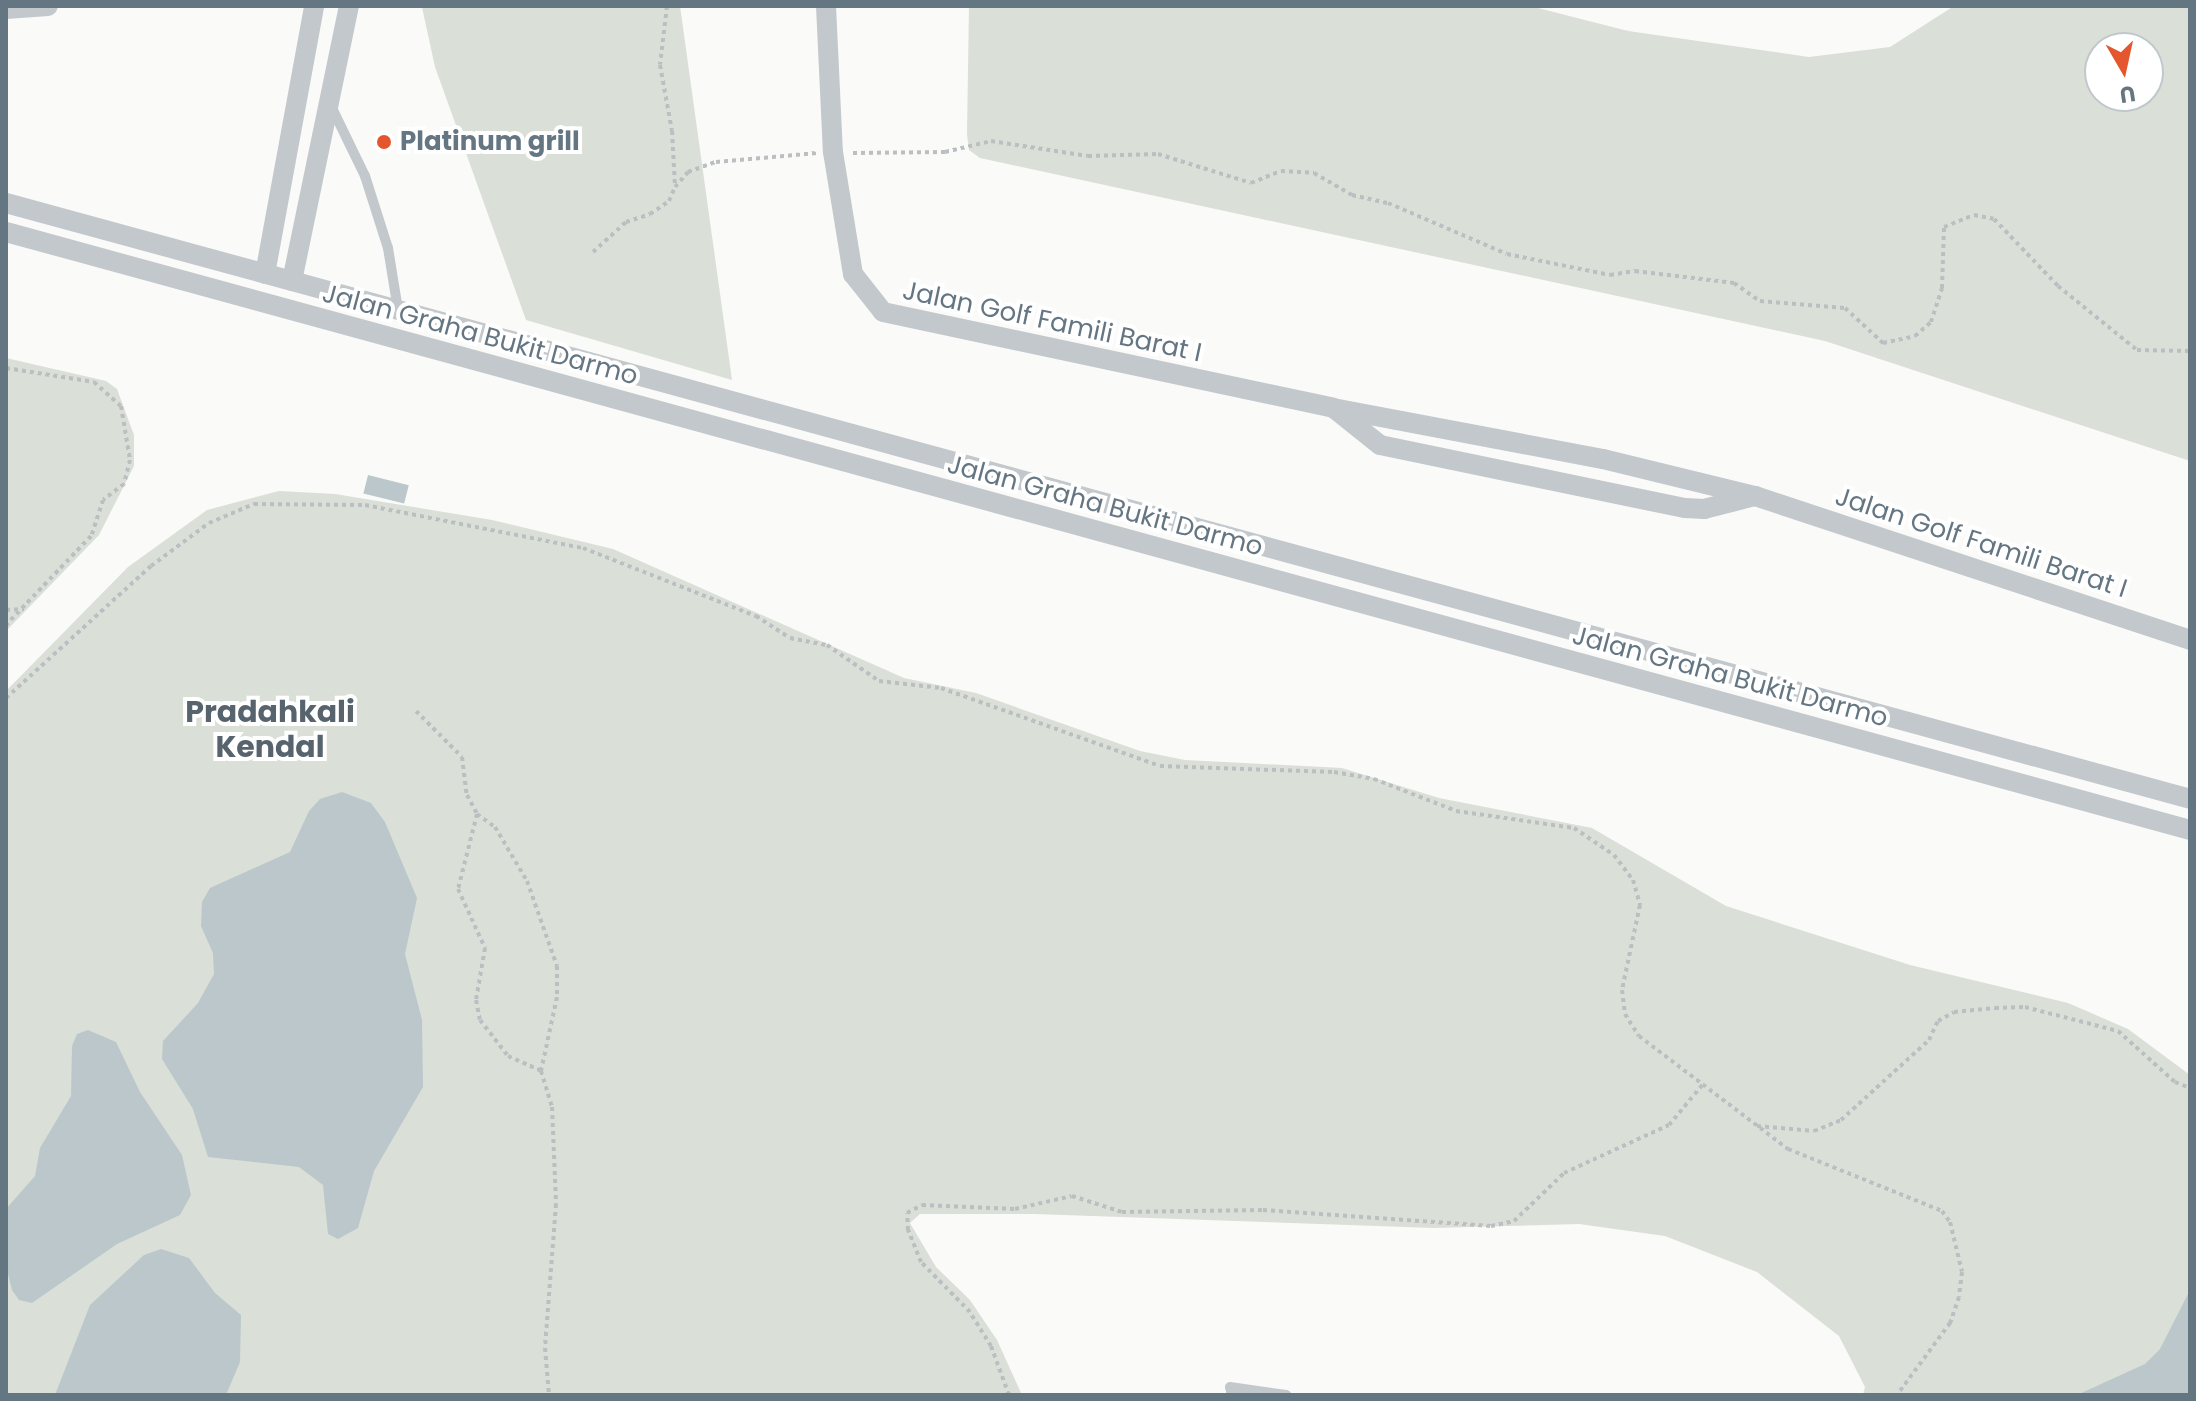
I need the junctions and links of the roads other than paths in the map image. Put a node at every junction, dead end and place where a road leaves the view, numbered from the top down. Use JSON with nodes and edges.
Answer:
{"nodes":[{"id":1,"x":48,"y":6,"type":"edge"},
{"id":2,"x":314,"y":6,"type":"edge"},
{"id":3,"x":349,"y":6,"type":"edge"},
{"id":4,"x":826,"y":6,"type":"edge"},
{"id":5,"x":6,"y":9,"type":"edge"},
{"id":6,"x":329,"y":102,"type":"junction"},
{"id":7,"x":6,"y":203,"type":"edge"},
{"id":8,"x":6,"y":232,"type":"edge"},
{"id":9,"x":265,"y":274,"type":"junction"},
{"id":10,"x":292,"y":281,"type":"junction"},
{"id":11,"x":398,"y":310,"type":"junction"},
{"id":12,"x":1333,"y":408,"type":"junction"},
{"id":13,"x":1755,"y":496,"type":"junction"},
{"id":14,"x":2190,"y":640,"type":"edge"},
{"id":15,"x":2190,"y":799,"type":"edge"},
{"id":16,"x":2190,"y":830,"type":"edge"},
{"id":17,"x":1232,"y":1395,"type":"edge"},
{"id":18,"x":1286,"y":1395,"type":"edge"}],
"edges":[{"from":1,"to":5,"type":"street"},
{"from":2,"to":9,"type":"street"},
{"from":3,"to":6,"type":"street"},
{"from":4,"to":12,"type":"street","name":"Jalan Golf Famili Barat I"},
{"from":6,"to":10,"type":"street"},
{"from":6,"to":11,"type":"lane"},
{"from":7,"to":9,"type":"street","name":"Jalan Graha Bukit Darmo"},
{"from":8,"to":16,"type":"street","name":"Jalan Graha Bukit Darmo"},
{"from":9,"to":10,"type":"street","name":"Jalan Graha Bukit Darmo"},
{"from":10,"to":11,"type":"street","name":"Jalan Graha Bukit Darmo"},
{"from":11,"to":15,"type":"street","name":"Jalan Graha Bukit Darmo"},
{"from":12,"to":13,"type":"street","name":"Jalan Golf Famili Barat I"},
{"from":12,"to":13,"type":"street","name":"Jalan Golf Famili Barat I"},
{"from":13,"to":14,"type":"street","name":"Jalan Golf Famili Barat I"},
{"from":17,"to":18,"type":"lane"}]}
